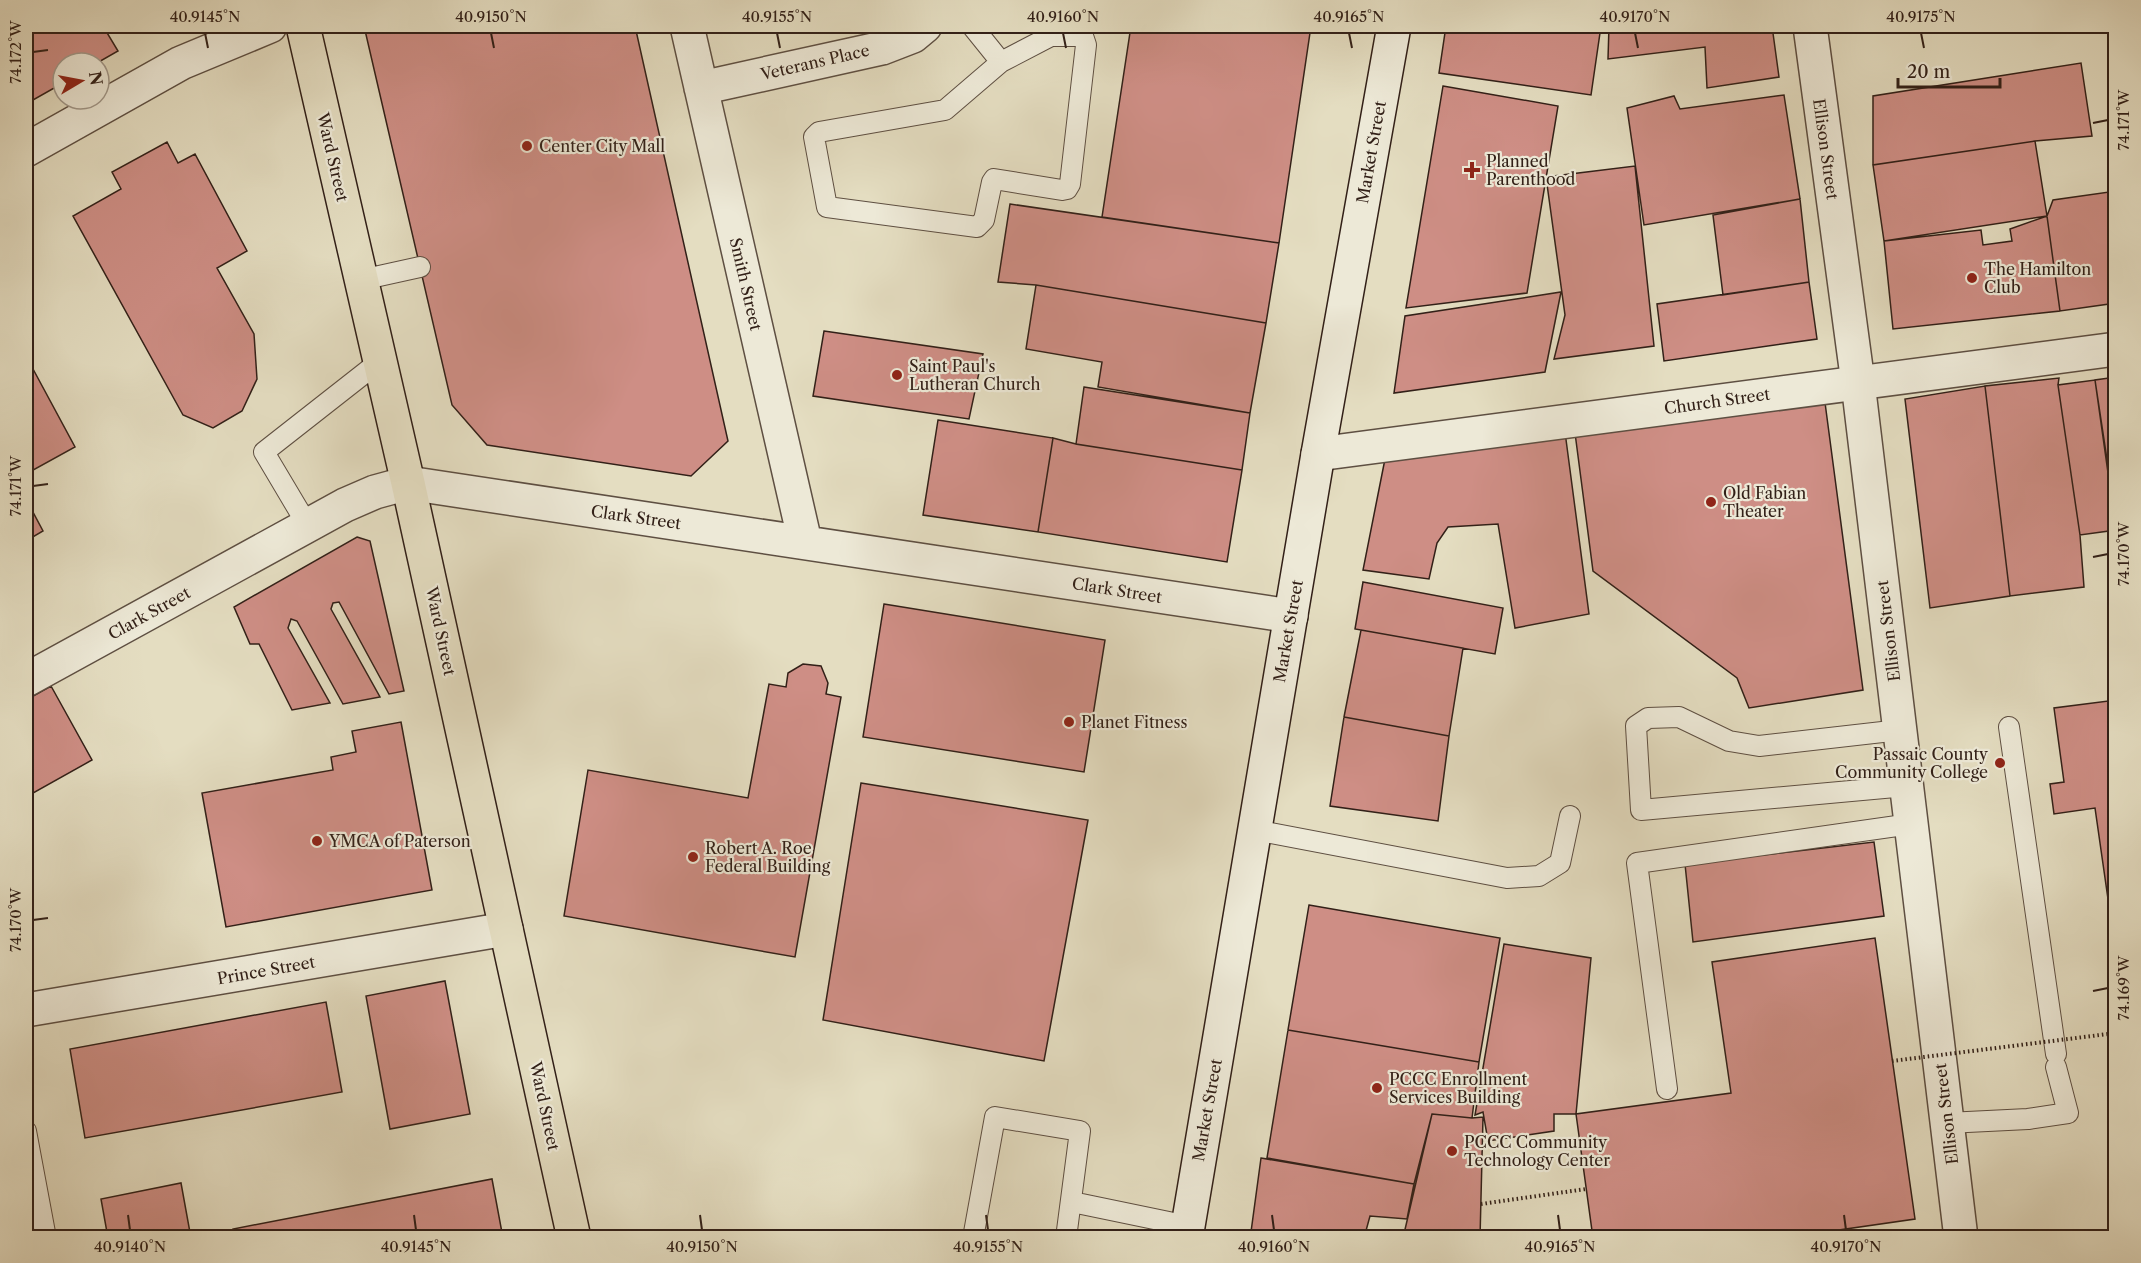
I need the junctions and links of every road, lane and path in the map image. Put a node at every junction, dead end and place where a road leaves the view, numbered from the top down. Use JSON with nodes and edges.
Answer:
{"nodes":[{"id":1,"x":270,"y":26,"type":"edge"},
{"id":2,"x":303,"y":26,"type":"edge"},
{"id":3,"x":687,"y":26,"type":"edge"},
{"id":4,"x":925,"y":26,"type":"edge"},
{"id":5,"x":972,"y":26,"type":"edge"},
{"id":6,"x":1394,"y":26,"type":"edge"},
{"id":7,"x":1810,"y":26,"type":"edge"},
{"id":8,"x":1001,"y":62,"type":"junction"},
{"id":9,"x":701,"y":88,"type":"junction"},
{"id":10,"x":26,"y":150,"type":"edge"},
{"id":11,"x":420,"y":267,"type":"dead end"},
{"id":12,"x":361,"y":280,"type":"junction"},
{"id":13,"x":2115,"y":349,"type":"edge"},
{"id":14,"x":380,"y":361,"type":"junction"},
{"id":15,"x":1858,"y":383,"type":"junction"},
{"id":16,"x":1318,"y":454,"type":"junction"},
{"id":17,"x":408,"y":483,"type":"junction"},
{"id":18,"x":308,"y":526,"type":"junction"},
{"id":19,"x":805,"y":542,"type":"junction"},
{"id":20,"x":1291,"y":616,"type":"junction"},
{"id":21,"x":26,"y":680,"type":"edge"},
{"id":22,"x":2009,"y":727,"type":"dead end"},
{"id":23,"x":1900,"y":730,"type":"junction"},
{"id":24,"x":1906,"y":786,"type":"junction"},
{"id":25,"x":1570,"y":816,"type":"dead end"},
{"id":26,"x":1911,"y":824,"type":"junction"},
{"id":27,"x":1255,"y":830,"type":"junction"},
{"id":28,"x":506,"y":929,"type":"junction"},
{"id":29,"x":26,"y":1009,"type":"edge"},
{"id":30,"x":2115,"y":1033,"type":"edge"},
{"id":31,"x":1892,"y":1061,"type":"dead end"},
{"id":32,"x":1667,"y":1089,"type":"dead end"},
{"id":33,"x":1947,"y":1123,"type":"junction"},
{"id":34,"x":26,"y":1131,"type":"edge"},
{"id":35,"x":1586,"y":1189,"type":"dead end"},
{"id":36,"x":1072,"y":1202,"type":"junction"},
{"id":37,"x":1481,"y":1204,"type":"dead end"},
{"id":38,"x":1187,"y":1232,"type":"edge"},
{"id":39,"x":46,"y":1238,"type":"edge"},
{"id":40,"x":574,"y":1238,"type":"edge"},
{"id":41,"x":972,"y":1238,"type":"edge"},
{"id":42,"x":1066,"y":1238,"type":"edge"},
{"id":43,"x":1961,"y":1238,"type":"edge"}],
"edges":[{"from":1,"to":10,"type":"street"},
{"from":2,"to":12,"type":"main road","name":"Ward Street"},
{"from":3,"to":9,"type":"street","name":"Smith Street"},
{"from":4,"to":9,"type":"street","name":"Veterans Place"},
{"from":5,"to":8,"type":"lane"},
{"from":6,"to":16,"type":"street","name":"Market Street"},
{"from":7,"to":15,"type":"street","name":"Ellison Street"},
{"from":8,"to":8,"type":"lane"},
{"from":9,"to":19,"type":"street","name":"Smith Street"},
{"from":11,"to":12,"type":"lane"},
{"from":12,"to":14,"type":"main road","name":"Ward Street"},
{"from":13,"to":15,"type":"street","name":"Church Street"},
{"from":14,"to":17,"type":"main road","name":"Ward Street"},
{"from":14,"to":18,"type":"lane"},
{"from":15,"to":16,"type":"street","name":"Church Street"},
{"from":15,"to":23,"type":"street","name":"Ellison Street"},
{"from":16,"to":20,"type":"street","name":"Market Street"},
{"from":17,"to":18,"type":"street","name":"Clark Street"},
{"from":17,"to":19,"type":"street","name":"Clark Street"},
{"from":17,"to":28,"type":"main road","name":"Ward Street"},
{"from":18,"to":21,"type":"street","name":"Clark Street"},
{"from":19,"to":20,"type":"street","name":"Clark Street"},
{"from":20,"to":27,"type":"street","name":"Market Street"},
{"from":22,"to":33,"type":"lane"},
{"from":23,"to":24,"type":"street","name":"Ellison Street"},
{"from":23,"to":24,"type":"lane"},
{"from":24,"to":26,"type":"street","name":"Ellison Street"},
{"from":25,"to":27,"type":"lane"},
{"from":26,"to":32,"type":"lane"},
{"from":26,"to":33,"type":"street","name":"Ellison Street"},
{"from":27,"to":38,"type":"street","name":"Market Street"},
{"from":28,"to":29,"type":"street","name":"Prince Street"},
{"from":28,"to":40,"type":"main road","name":"Ward Street"},
{"from":30,"to":31,"type":"path","bridge":true},
{"from":33,"to":43,"type":"street","name":"Ellison Street"},
{"from":34,"to":39,"type":"lane"},
{"from":35,"to":37,"type":"path"},
{"from":36,"to":38,"type":"lane"},
{"from":36,"to":41,"type":"lane"},
{"from":36,"to":42,"type":"lane"}]}
